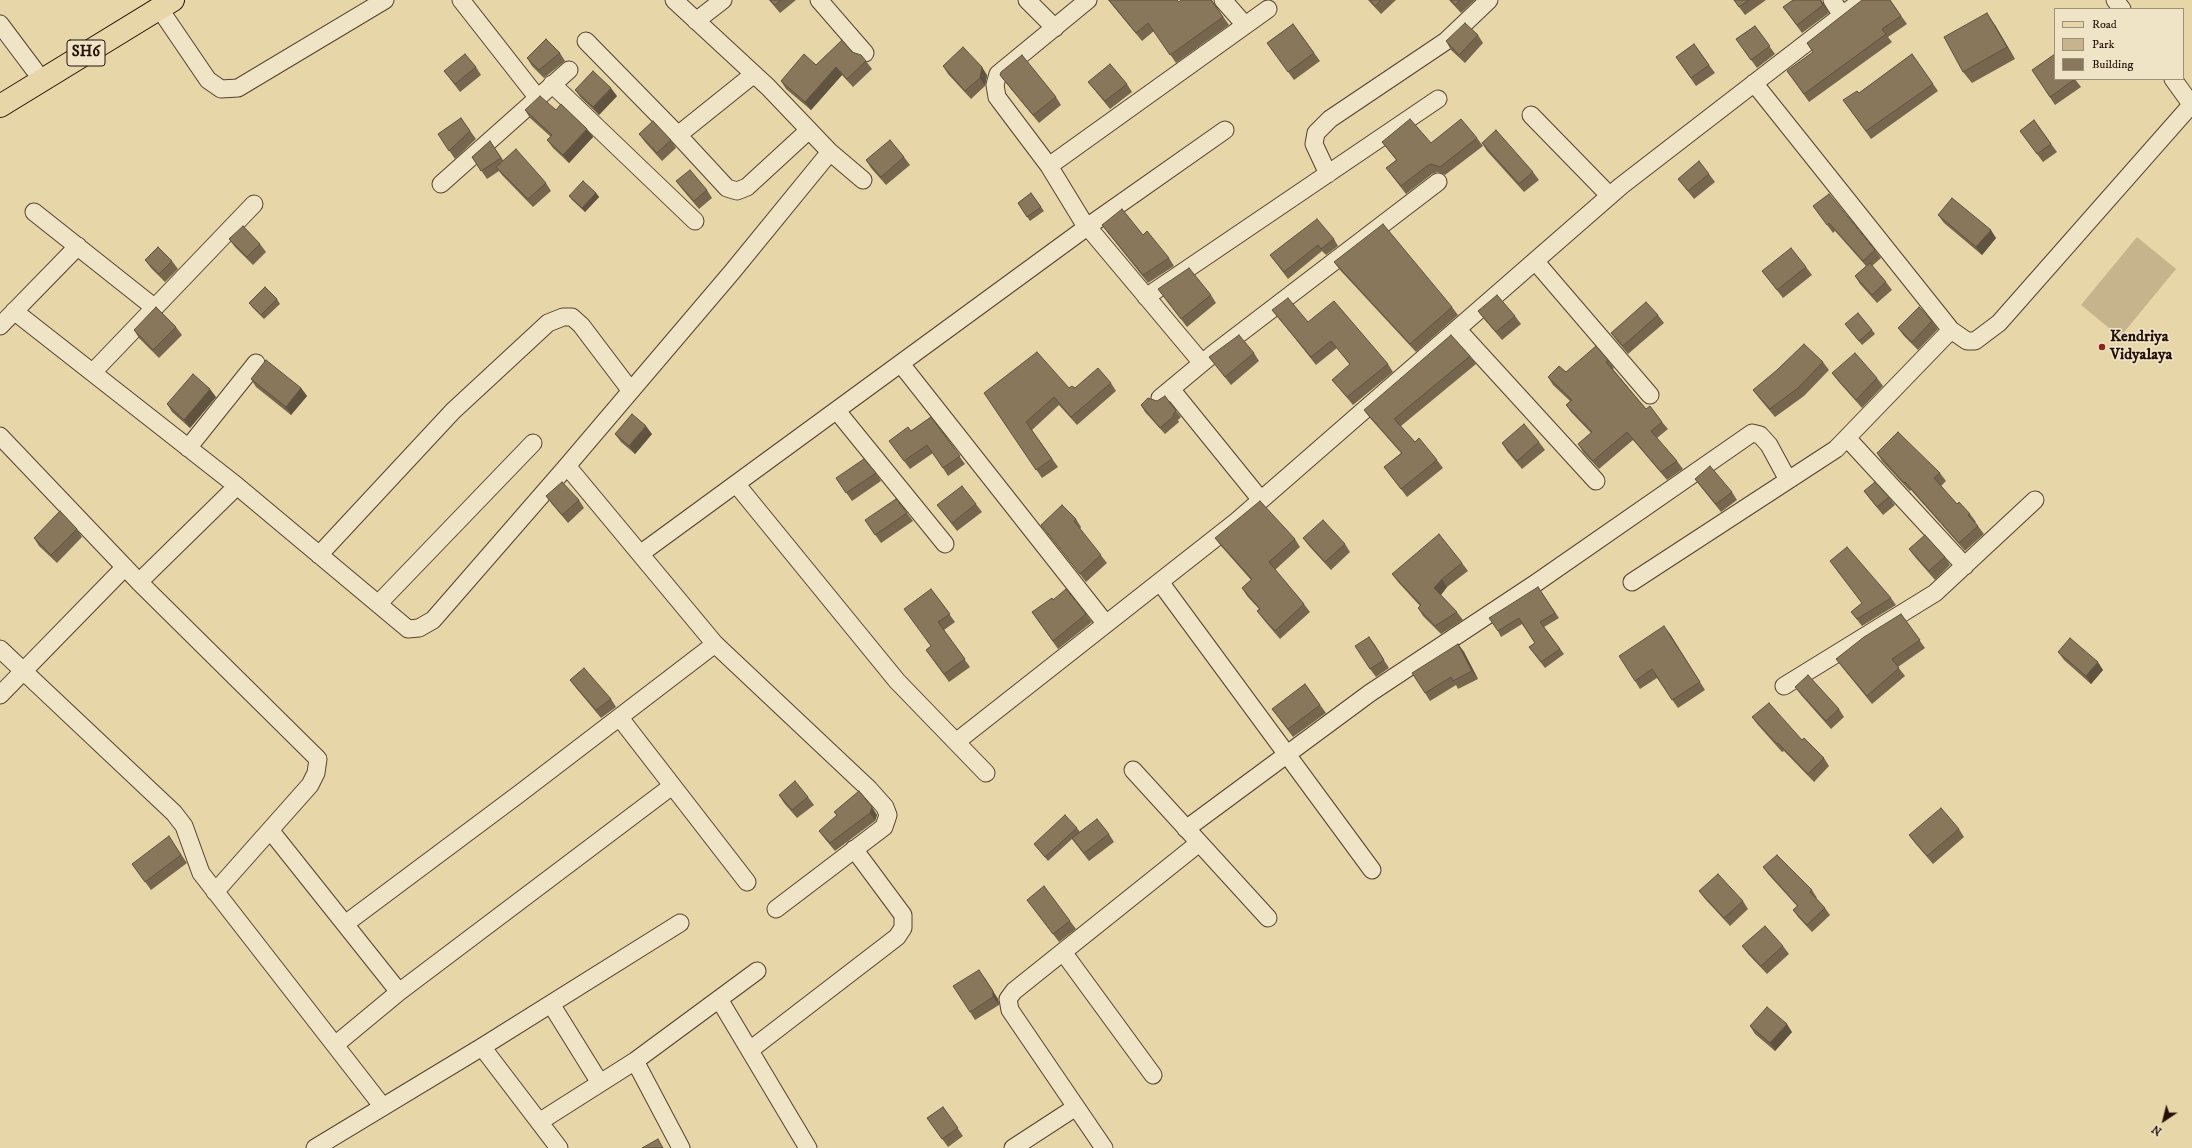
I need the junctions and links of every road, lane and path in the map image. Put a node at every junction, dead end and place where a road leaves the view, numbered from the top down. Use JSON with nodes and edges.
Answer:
{"nodes":[{"id":1,"x":385,"y":0,"type":"edge"},
{"id":2,"x":461,"y":0,"type":"edge"},
{"id":3,"x":674,"y":0,"type":"edge"},
{"id":4,"x":724,"y":0,"type":"edge"},
{"id":5,"x":820,"y":0,"type":"edge"},
{"id":6,"x":1028,"y":0,"type":"edge"},
{"id":7,"x":1088,"y":0,"type":"edge"},
{"id":8,"x":1223,"y":0,"type":"edge"},
{"id":9,"x":1489,"y":0,"type":"edge"},
{"id":10,"x":1832,"y":0,"type":"edge"},
{"id":11,"x":1862,"y":0,"type":"edge"},
{"id":12,"x":2115,"y":0,"type":"edge"},
{"id":13,"x":166,"y":4,"type":"edge"},
{"id":14,"x":2121,"y":8,"type":"edge"},
{"id":15,"x":1268,"y":9,"type":"dead end"},
{"id":16,"x":1841,"y":14,"type":"junction"},
{"id":17,"x":696,"y":21,"type":"junction"},
{"id":18,"x":0,"y":24,"type":"edge"},
{"id":19,"x":1245,"y":25,"type":"junction"},
{"id":20,"x":1055,"y":28,"type":"junction"},
{"id":21,"x":586,"y":41,"type":"dead end"},
{"id":22,"x":865,"y":53,"type":"dead end"},
{"id":23,"x":569,"y":70,"type":"dead end"},
{"id":24,"x":754,"y":74,"type":"junction"},
{"id":25,"x":42,"y":80,"type":"junction"},
{"id":26,"x":2174,"y":80,"type":"edge"},
{"id":27,"x":1754,"y":83,"type":"junction"},
{"id":28,"x":552,"y":84,"type":"junction"},
{"id":29,"x":537,"y":97,"type":"junction"},
{"id":30,"x":1438,"y":99,"type":"dead end"},
{"id":31,"x":2192,"y":104,"type":"edge"},
{"id":32,"x":0,"y":106,"type":"edge"},
{"id":33,"x":1531,"y":115,"type":"dead end"},
{"id":34,"x":809,"y":130,"type":"junction"},
{"id":35,"x":1225,"y":130,"type":"dead end"},
{"id":36,"x":678,"y":135,"type":"junction"},
{"id":37,"x":830,"y":152,"type":"junction"},
{"id":38,"x":1049,"y":166,"type":"junction"},
{"id":39,"x":1328,"y":174,"type":"junction"},
{"id":40,"x":863,"y":180,"type":"dead end"},
{"id":41,"x":1438,"y":182,"type":"dead end"},
{"id":42,"x":441,"y":184,"type":"dead end"},
{"id":43,"x":1610,"y":196,"type":"junction"},
{"id":44,"x":254,"y":204,"type":"dead end"},
{"id":45,"x":34,"y":212,"type":"dead end"},
{"id":46,"x":695,"y":221,"type":"dead end"},
{"id":47,"x":1087,"y":227,"type":"junction"},
{"id":48,"x":78,"y":246,"type":"junction"},
{"id":49,"x":1535,"y":261,"type":"junction"},
{"id":50,"x":1146,"y":297,"type":"junction"},
{"id":51,"x":155,"y":308,"type":"junction"},
{"id":52,"x":14,"y":311,"type":"junction"},
{"id":53,"x":0,"y":326,"type":"edge"},
{"id":54,"x":1457,"y":329,"type":"junction"},
{"id":55,"x":1951,"y":330,"type":"junction"},
{"id":56,"x":256,"y":363,"type":"dead end"},
{"id":57,"x":1202,"y":363,"type":"junction"},
{"id":58,"x":902,"y":364,"type":"junction"},
{"id":59,"x":92,"y":372,"type":"junction"},
{"id":60,"x":631,"y":391,"type":"junction"},
{"id":61,"x":1650,"y":395,"type":"dead end"},
{"id":62,"x":837,"y":411,"type":"junction"},
{"id":63,"x":1847,"y":438,"type":"junction"},
{"id":64,"x":533,"y":443,"type":"dead end"},
{"id":65,"x":3,"y":446,"type":"edge"},
{"id":66,"x":188,"y":448,"type":"junction"},
{"id":67,"x":567,"y":466,"type":"junction"},
{"id":68,"x":1788,"y":480,"type":"junction"},
{"id":69,"x":1596,"y":481,"type":"dead end"},
{"id":70,"x":737,"y":485,"type":"junction"},
{"id":71,"x":237,"y":486,"type":"junction"},
{"id":72,"x":1261,"y":500,"type":"junction"},
{"id":73,"x":2035,"y":500,"type":"dead end"},
{"id":74,"x":945,"y":544,"type":"dead end"},
{"id":75,"x":640,"y":554,"type":"junction"},
{"id":76,"x":319,"y":555,"type":"junction"},
{"id":77,"x":1965,"y":566,"type":"junction"},
{"id":78,"x":125,"y":567,"type":"junction"},
{"id":79,"x":139,"y":582,"type":"junction"},
{"id":80,"x":1160,"y":582,"type":"junction"},
{"id":81,"x":1632,"y":582,"type":"dead end"},
{"id":82,"x":378,"y":604,"type":"junction"},
{"id":83,"x":1106,"y":624,"type":"junction"},
{"id":84,"x":715,"y":644,"type":"junction"},
{"id":85,"x":0,"y":649,"type":"edge"},
{"id":86,"x":24,"y":672,"type":"junction"},
{"id":87,"x":1784,"y":686,"type":"dead end"},
{"id":88,"x":0,"y":695,"type":"edge"},
{"id":89,"x":620,"y":718,"type":"junction"},
{"id":90,"x":956,"y":742,"type":"junction"},
{"id":91,"x":1287,"y":755,"type":"junction"},
{"id":92,"x":1133,"y":770,"type":"dead end"},
{"id":93,"x":986,"y":773,"type":"dead end"},
{"id":94,"x":672,"y":786,"type":"junction"},
{"id":95,"x":1186,"y":829,"type":"junction"},
{"id":96,"x":270,"y":830,"type":"junction"},
{"id":97,"x":1199,"y":843,"type":"junction"},
{"id":98,"x":854,"y":849,"type":"junction"},
{"id":99,"x":1372,"y":870,"type":"dead end"},
{"id":100,"x":747,"y":882,"type":"dead end"},
{"id":101,"x":216,"y":892,"type":"junction"},
{"id":102,"x":776,"y":909,"type":"dead end"},
{"id":103,"x":1268,"y":918,"type":"dead end"},
{"id":104,"x":680,"y":923,"type":"dead end"},
{"id":105,"x":345,"y":924,"type":"junction"},
{"id":106,"x":1062,"y":952,"type":"junction"},
{"id":107,"x":757,"y":971,"type":"dead end"},
{"id":108,"x":400,"y":992,"type":"junction"},
{"id":109,"x":719,"y":999,"type":"junction"},
{"id":110,"x":551,"y":1004,"type":"junction"},
{"id":111,"x":335,"y":1045,"type":"junction"},
{"id":112,"x":482,"y":1047,"type":"junction"},
{"id":113,"x":750,"y":1050,"type":"junction"},
{"id":114,"x":635,"y":1061,"type":"junction"},
{"id":115,"x":1153,"y":1075,"type":"dead end"},
{"id":116,"x":600,"y":1083,"type":"junction"},
{"id":117,"x":383,"y":1107,"type":"junction"},
{"id":118,"x":1076,"y":1107,"type":"junction"},
{"id":119,"x":539,"y":1122,"type":"junction"},
{"id":120,"x":1031,"y":1144,"type":"edge"},
{"id":121,"x":315,"y":1148,"type":"edge"},
{"id":122,"x":559,"y":1148,"type":"edge"},
{"id":123,"x":681,"y":1148,"type":"edge"},
{"id":124,"x":808,"y":1148,"type":"edge"},
{"id":125,"x":1014,"y":1148,"type":"edge"},
{"id":126,"x":1104,"y":1148,"type":"edge"}],
"edges":[{"from":1,"to":13,"type":"street"},
{"from":2,"to":29,"type":"street"},
{"from":3,"to":17,"type":"street"},
{"from":4,"to":17,"type":"street"},
{"from":5,"to":22,"type":"street"},
{"from":6,"to":20,"type":"street"},
{"from":7,"to":20,"type":"street"},
{"from":8,"to":19,"type":"street"},
{"from":9,"to":39,"type":"street"},
{"from":10,"to":16,"type":"street"},
{"from":11,"to":16,"type":"street"},
{"from":12,"to":14,"type":"street"},
{"from":13,"to":25,"type":"main road","number":"SH6"},
{"from":15,"to":19,"type":"street"},
{"from":16,"to":27,"type":"street"},
{"from":17,"to":24,"type":"street"},
{"from":18,"to":25,"type":"street"},
{"from":19,"to":38,"type":"street"},
{"from":20,"to":38,"type":"street"},
{"from":21,"to":36,"type":"street"},
{"from":23,"to":28,"type":"street"},
{"from":24,"to":34,"type":"street"},
{"from":24,"to":36,"type":"street"},
{"from":25,"to":32,"type":"main road","number":"SH6"},
{"from":26,"to":31,"type":"street"},
{"from":27,"to":43,"type":"street"},
{"from":27,"to":55,"type":"street"},
{"from":28,"to":29,"type":"street"},
{"from":28,"to":46,"type":"street"},
{"from":29,"to":42,"type":"street"},
{"from":30,"to":39,"type":"street"},
{"from":31,"to":55,"type":"street"},
{"from":33,"to":43,"type":"street"},
{"from":34,"to":36,"type":"street"},
{"from":34,"to":37,"type":"street"},
{"from":35,"to":47,"type":"street"},
{"from":37,"to":40,"type":"street"},
{"from":37,"to":60,"type":"street"},
{"from":38,"to":47,"type":"street"},
{"from":39,"to":50,"type":"street"},
{"from":41,"to":57,"type":"street"},
{"from":43,"to":49,"type":"street"},
{"from":44,"to":51,"type":"street"},
{"from":45,"to":48,"type":"street"},
{"from":47,"to":50,"type":"street"},
{"from":47,"to":58,"type":"street"},
{"from":48,"to":51,"type":"street"},
{"from":48,"to":52,"type":"street"},
{"from":49,"to":54,"type":"street"},
{"from":49,"to":61,"type":"street"},
{"from":50,"to":57,"type":"street"},
{"from":51,"to":59,"type":"street"},
{"from":52,"to":53,"type":"street"},
{"from":52,"to":59,"type":"street"},
{"from":54,"to":69,"type":"street"},
{"from":54,"to":72,"type":"street"},
{"from":55,"to":63,"type":"street"},
{"from":56,"to":66,"type":"street"},
{"from":57,"to":72,"type":"street"},
{"from":58,"to":62,"type":"street"},
{"from":58,"to":83,"type":"street"},
{"from":59,"to":66,"type":"street"},
{"from":60,"to":67,"type":"street"},
{"from":60,"to":76,"type":"street"},
{"from":62,"to":70,"type":"street"},
{"from":62,"to":74,"type":"street"},
{"from":63,"to":68,"type":"street"},
{"from":63,"to":77,"type":"street"},
{"from":64,"to":82,"type":"street"},
{"from":65,"to":78,"type":"street"},
{"from":66,"to":71,"type":"street"},
{"from":67,"to":75,"type":"street"},
{"from":67,"to":82,"type":"street"},
{"from":68,"to":81,"type":"street"},
{"from":68,"to":91,"type":"street"},
{"from":70,"to":75,"type":"street"},
{"from":70,"to":90,"type":"street"},
{"from":71,"to":76,"type":"street"},
{"from":71,"to":79,"type":"street"},
{"from":72,"to":80,"type":"street"},
{"from":73,"to":77,"type":"street"},
{"from":75,"to":84,"type":"street"},
{"from":76,"to":82,"type":"street"},
{"from":77,"to":87,"type":"street"},
{"from":78,"to":79,"type":"street"},
{"from":78,"to":86,"type":"street"},
{"from":79,"to":96,"type":"street"},
{"from":80,"to":83,"type":"street"},
{"from":80,"to":91,"type":"street"},
{"from":83,"to":90,"type":"street"},
{"from":84,"to":89,"type":"street"},
{"from":84,"to":98,"type":"street"},
{"from":85,"to":86,"type":"street"},
{"from":86,"to":88,"type":"street"},
{"from":86,"to":101,"type":"street"},
{"from":89,"to":94,"type":"street"},
{"from":89,"to":105,"type":"street"},
{"from":90,"to":93,"type":"street"},
{"from":91,"to":95,"type":"street"},
{"from":91,"to":99,"type":"street"},
{"from":92,"to":95,"type":"street"},
{"from":94,"to":100,"type":"street"},
{"from":94,"to":108,"type":"street"},
{"from":95,"to":97,"type":"street"},
{"from":96,"to":101,"type":"street"},
{"from":96,"to":105,"type":"street"},
{"from":97,"to":103,"type":"street"},
{"from":97,"to":106,"type":"street"},
{"from":98,"to":102,"type":"street"},
{"from":98,"to":113,"type":"street"},
{"from":101,"to":111,"type":"street"},
{"from":104,"to":110,"type":"street"},
{"from":105,"to":108,"type":"street"},
{"from":106,"to":115,"type":"street"},
{"from":106,"to":118,"type":"street"},
{"from":107,"to":109,"type":"street"},
{"from":108,"to":111,"type":"street"},
{"from":109,"to":113,"type":"street"},
{"from":109,"to":114,"type":"street"},
{"from":110,"to":112,"type":"street"},
{"from":110,"to":116,"type":"street"},
{"from":111,"to":117,"type":"street"},
{"from":112,"to":117,"type":"street"},
{"from":112,"to":119,"type":"street"},
{"from":113,"to":124,"type":"street"},
{"from":114,"to":116,"type":"street"},
{"from":114,"to":123,"type":"street"},
{"from":116,"to":119,"type":"street"},
{"from":117,"to":121,"type":"street"},
{"from":118,"to":120,"type":"street"},
{"from":118,"to":126,"type":"street"},
{"from":119,"to":122,"type":"street"},
{"from":120,"to":125,"type":"street"}]}
